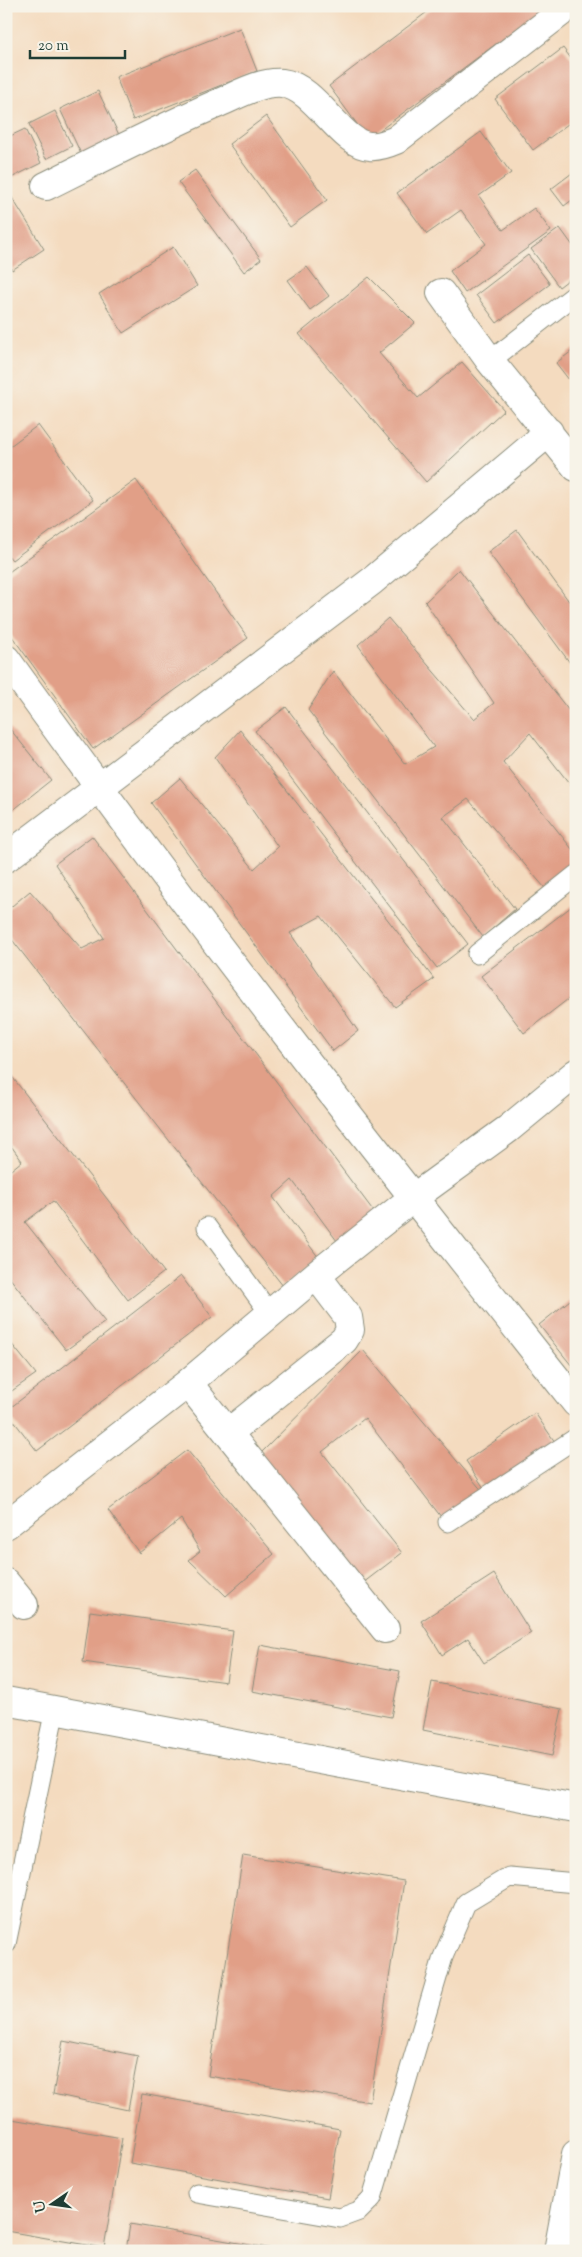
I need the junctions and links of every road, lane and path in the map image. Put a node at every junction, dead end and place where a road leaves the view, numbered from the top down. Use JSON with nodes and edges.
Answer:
{"nodes":[{"id":1,"x":569,"y":6,"type":"edge"},
{"id":2,"x":46,"y":186,"type":"dead end"},
{"id":3,"x":440,"y":292,"type":"dead end"},
{"id":4,"x":576,"y":294,"type":"edge"},
{"id":5,"x":490,"y":361,"type":"junction"},
{"id":6,"x":549,"y":432,"type":"junction"},
{"id":7,"x":576,"y":468,"type":"edge"},
{"id":8,"x":6,"y":659,"type":"edge"},
{"id":9,"x":98,"y":787,"type":"junction"},
{"id":10,"x":6,"y":858,"type":"edge"},
{"id":11,"x":576,"y":874,"type":"edge"},
{"id":12,"x":477,"y":954,"type":"dead end"},
{"id":13,"x":576,"y":1073,"type":"edge"},
{"id":14,"x":413,"y":1198,"type":"junction"},
{"id":15,"x":207,"y":1227,"type":"dead end"},
{"id":16,"x":316,"y":1275,"type":"junction"},
{"id":17,"x":271,"y":1315,"type":"junction"},
{"id":18,"x":188,"y":1383,"type":"junction"},
{"id":19,"x":576,"y":1403,"type":"edge"},
{"id":20,"x":228,"y":1433,"type":"junction"},
{"id":21,"x":576,"y":1438,"type":"edge"},
{"id":22,"x":448,"y":1522,"type":"dead end"},
{"id":23,"x":6,"y":1525,"type":"edge"},
{"id":24,"x":6,"y":1583,"type":"edge"},
{"id":25,"x":24,"y":1605,"type":"dead end"},
{"id":26,"x":384,"y":1629,"type":"dead end"},
{"id":27,"x":6,"y":1701,"type":"edge"},
{"id":28,"x":55,"y":1709,"type":"junction"},
{"id":29,"x":576,"y":1808,"type":"edge"},
{"id":30,"x":576,"y":1883,"type":"edge"},
{"id":31,"x":6,"y":1944,"type":"edge"},
{"id":32,"x":575,"y":2157,"type":"edge"},
{"id":33,"x":197,"y":2193,"type":"dead end"},
{"id":34,"x":558,"y":2251,"type":"edge"}],
"edges":[{"from":1,"to":2,"type":"street"},
{"from":3,"to":5,"type":"street"},
{"from":4,"to":5,"type":"lane"},
{"from":5,"to":6,"type":"street"},
{"from":6,"to":7,"type":"street"},
{"from":6,"to":9,"type":"street"},
{"from":8,"to":9,"type":"street"},
{"from":9,"to":10,"type":"street"},
{"from":9,"to":14,"type":"street"},
{"from":11,"to":12,"type":"lane"},
{"from":13,"to":14,"type":"street"},
{"from":14,"to":16,"type":"street"},
{"from":14,"to":19,"type":"street"},
{"from":15,"to":17,"type":"lane"},
{"from":16,"to":17,"type":"street"},
{"from":16,"to":20,"type":"street"},
{"from":17,"to":18,"type":"street"},
{"from":18,"to":20,"type":"street"},
{"from":18,"to":23,"type":"street"},
{"from":20,"to":26,"type":"street"},
{"from":21,"to":22,"type":"lane"},
{"from":24,"to":25,"type":"street"},
{"from":27,"to":28,"type":"street"},
{"from":28,"to":29,"type":"street"},
{"from":28,"to":31,"type":"lane"},
{"from":30,"to":33,"type":"lane"},
{"from":32,"to":34,"type":"street"}]}
